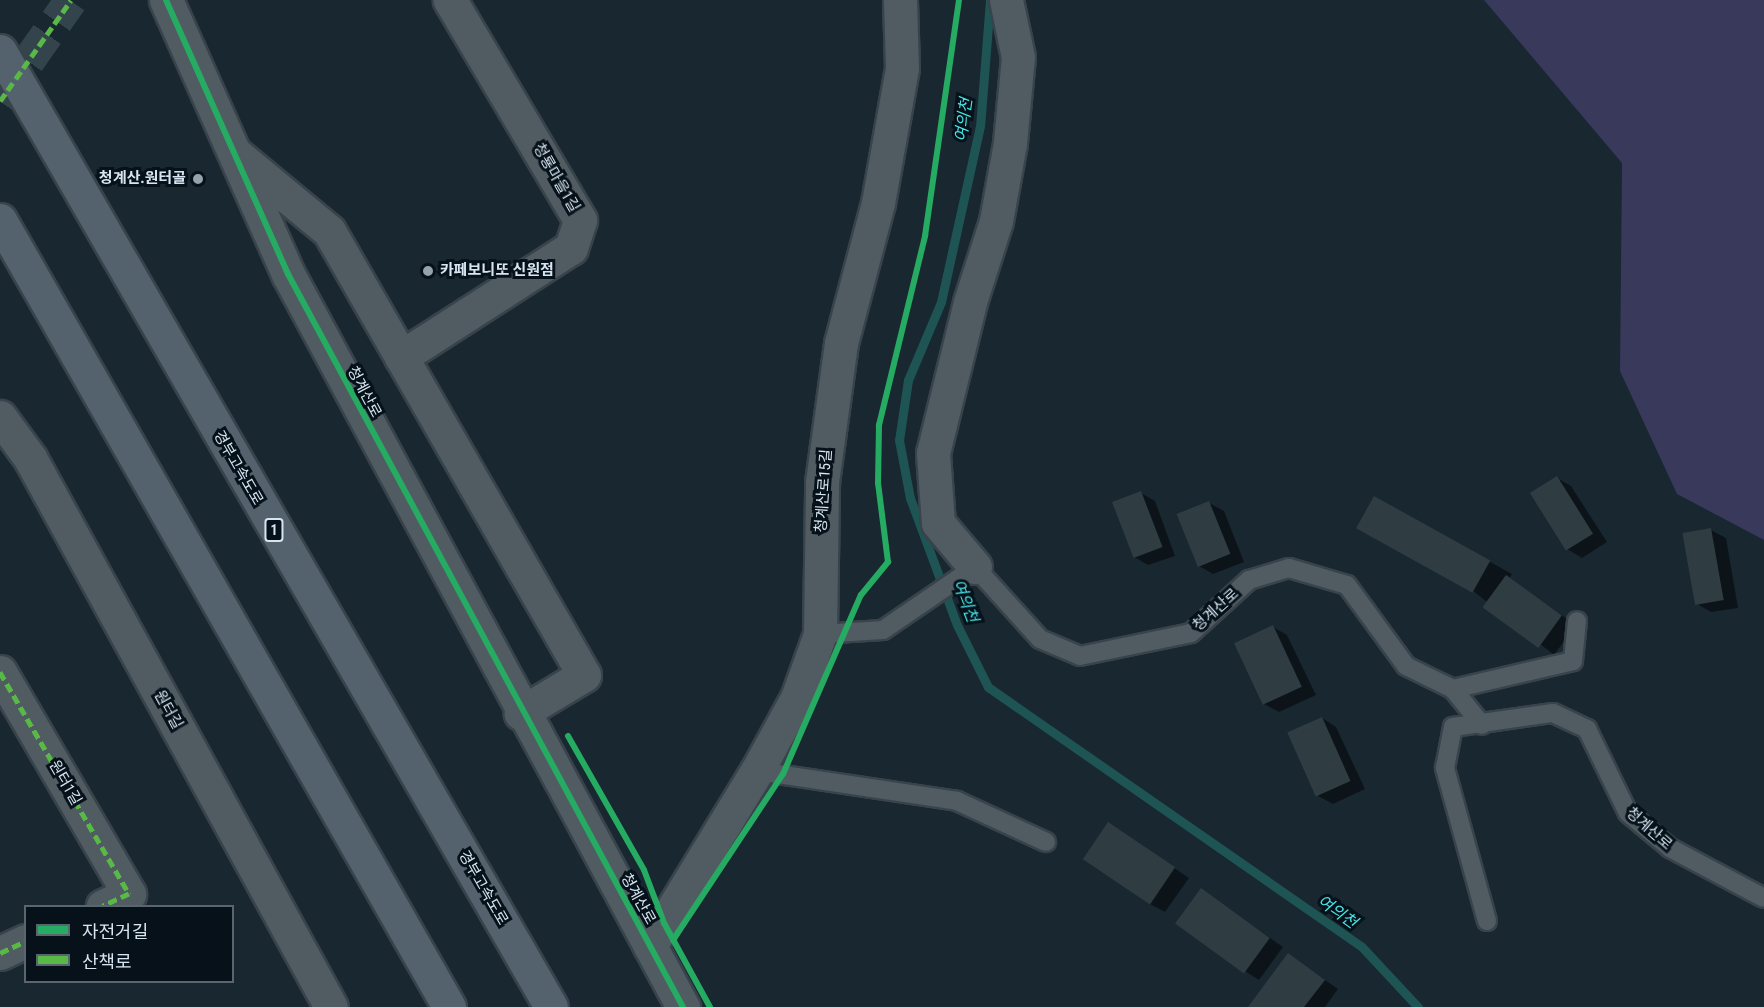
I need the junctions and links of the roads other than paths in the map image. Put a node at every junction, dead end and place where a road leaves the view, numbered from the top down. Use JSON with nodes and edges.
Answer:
{"nodes":[{"id":1,"x":166,"y":0,"type":"edge"},
{"id":2,"x":450,"y":0,"type":"edge"},
{"id":3,"x":900,"y":0,"type":"edge"},
{"id":4,"x":1006,"y":0,"type":"edge"},
{"id":5,"x":0,"y":51,"type":"edge"},
{"id":6,"x":237,"y":155,"type":"junction"},
{"id":7,"x":0,"y":220,"type":"edge"},
{"id":8,"x":401,"y":357,"type":"junction"},
{"id":9,"x":0,"y":417,"type":"edge"},
{"id":10,"x":975,"y":567,"type":"junction"},
{"id":11,"x":1577,"y":621,"type":"dead end"},
{"id":12,"x":820,"y":634,"type":"junction"},
{"id":13,"x":1,"y":675,"type":"edge"},
{"id":14,"x":1453,"y":688,"type":"junction"},
{"id":15,"x":521,"y":712,"type":"junction"},
{"id":16,"x":1482,"y":724,"type":"junction"},
{"id":17,"x":757,"y":771,"type":"junction"},
{"id":18,"x":1046,"y":842,"type":"dead end"},
{"id":19,"x":1764,"y":898,"type":"edge"},
{"id":20,"x":116,"y":900,"type":"edge"},
{"id":21,"x":1487,"y":921,"type":"dead end"},
{"id":22,"x":24,"y":942,"type":"edge"},
{"id":23,"x":650,"y":946,"type":"junction"},
{"id":24,"x":0,"y":953,"type":"edge"},
{"id":25,"x":331,"y":1007,"type":"edge"},
{"id":26,"x":449,"y":1007,"type":"edge"},
{"id":27,"x":551,"y":1007,"type":"edge"},
{"id":28,"x":683,"y":1007,"type":"edge"}],
"edges":[{"from":1,"to":6,"type":"street","name":"청계산로"},
{"from":2,"to":8,"type":"street","name":"청룡마을1길"},
{"from":3,"to":12,"type":"street","name":"청계산로15길"},
{"from":4,"to":10,"type":"street"},
{"from":5,"to":27,"type":"highway","name":"경부고속도로","number":"1"},
{"from":6,"to":8,"type":"street"},
{"from":6,"to":15,"type":"street","name":"청계산로"},
{"from":7,"to":26,"type":"highway"},
{"from":8,"to":15,"type":"street"},
{"from":9,"to":25,"type":"street","name":"원터길"},
{"from":10,"to":12,"type":"lane"},
{"from":10,"to":14,"type":"lane","name":"청계산로"},
{"from":11,"to":14,"type":"lane"},
{"from":12,"to":17,"type":"street","name":"청계산로15길"},
{"from":13,"to":20,"type":"street","name":"원터1길"},
{"from":14,"to":16,"type":"lane"},
{"from":15,"to":23,"type":"street","name":"청계산로"},
{"from":16,"to":19,"type":"lane","name":"청계산로"},
{"from":16,"to":21,"type":"lane","name":"청계산로"},
{"from":17,"to":18,"type":"lane"},
{"from":17,"to":23,"type":"street","name":"청계산로15길"},
{"from":22,"to":24,"type":"street"},
{"from":23,"to":28,"type":"street","name":"청계산로"}]}
